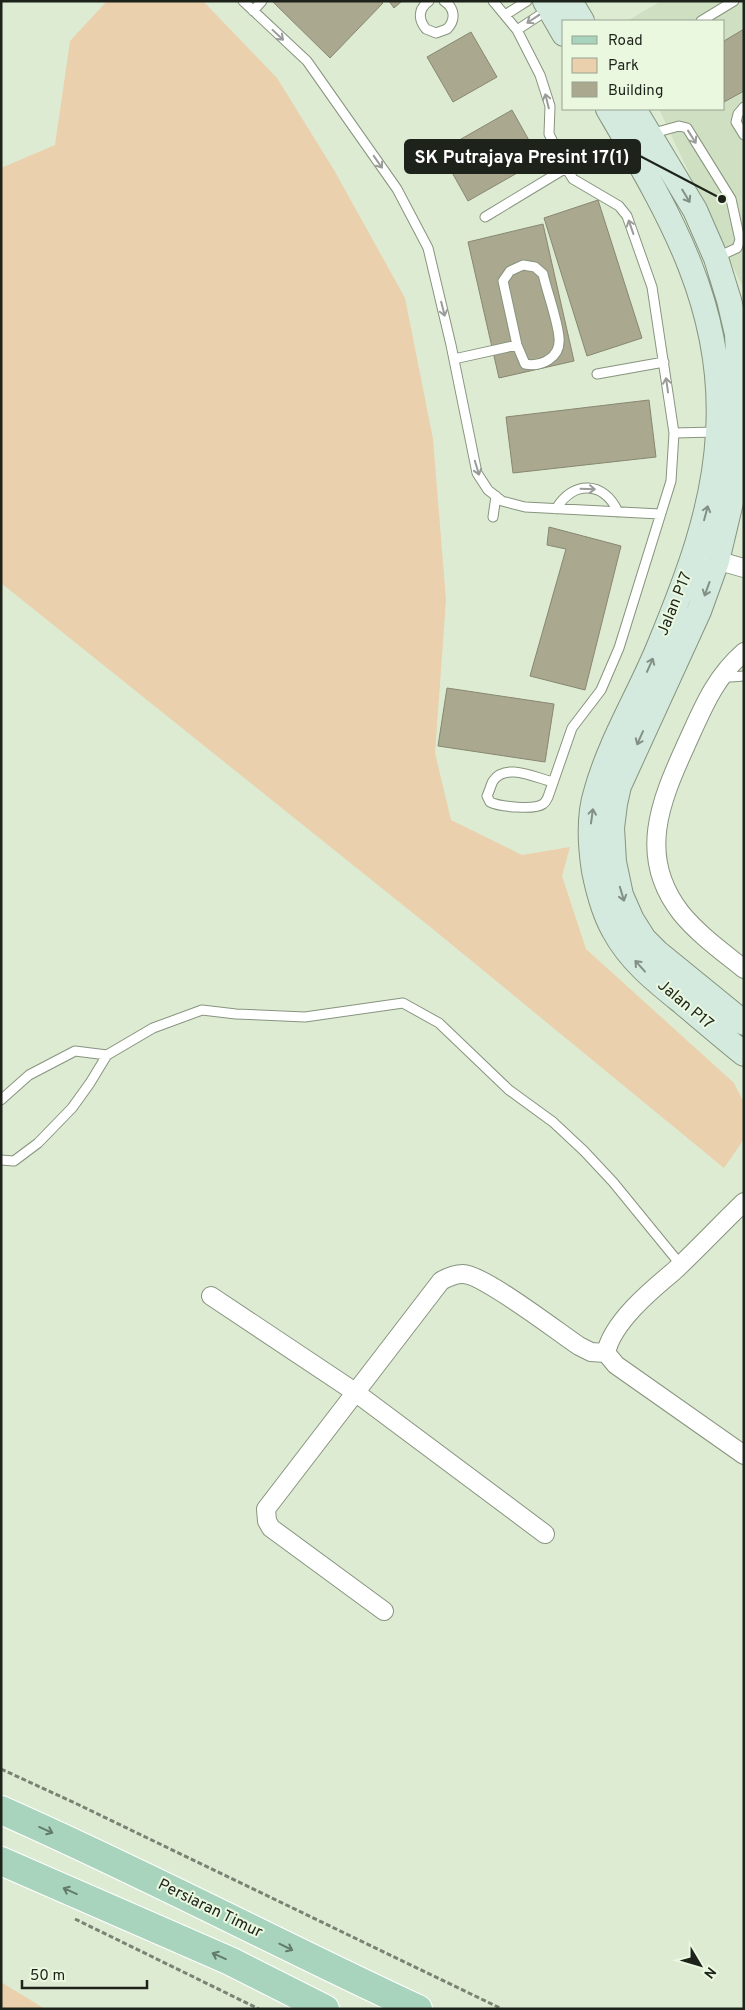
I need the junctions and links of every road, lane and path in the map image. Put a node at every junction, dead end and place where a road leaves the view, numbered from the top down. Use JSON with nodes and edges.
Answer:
{"nodes":[{"id":1,"x":243,"y":1,"type":"edge"},
{"id":2,"x":262,"y":1,"type":"edge"},
{"id":3,"x":429,"y":1,"type":"edge"},
{"id":4,"x":493,"y":1,"type":"edge"},
{"id":5,"x":734,"y":1,"type":"edge"},
{"id":6,"x":448,"y":2,"type":"edge"},
{"id":7,"x":548,"y":3,"type":"edge"},
{"id":8,"x":253,"y":11,"type":"junction"},
{"id":9,"x":505,"y":15,"type":"junction"},
{"id":10,"x":580,"y":20,"type":"edge"},
{"id":11,"x":703,"y":20,"type":"edge"},
{"id":12,"x":517,"y":30,"type":"junction"},
{"id":13,"x":562,"y":30,"type":"edge"},
{"id":14,"x":744,"y":107,"type":"edge"},
{"id":15,"x":609,"y":110,"type":"edge"},
{"id":16,"x":635,"y":110,"type":"edge"},
{"id":17,"x":650,"y":134,"type":"junction"},
{"id":18,"x":744,"y":135,"type":"edge"},
{"id":19,"x":566,"y":168,"type":"junction"},
{"id":20,"x":486,"y":217,"type":"dead end"},
{"id":21,"x":716,"y":258,"type":"junction"},
{"id":22,"x":516,"y":345,"type":"junction"},
{"id":23,"x":454,"y":359,"type":"junction"},
{"id":24,"x":664,"y":362,"type":"junction"},
{"id":25,"x":597,"y":374,"type":"dead end"},
{"id":26,"x":719,"y":432,"type":"junction"},
{"id":27,"x":674,"y":433,"type":"junction"},
{"id":28,"x":496,"y":496,"type":"junction"},
{"id":29,"x":556,"y":509,"type":"junction"},
{"id":30,"x":618,"y":512,"type":"junction"},
{"id":31,"x":660,"y":514,"type":"junction"},
{"id":32,"x":492,"y":517,"type":"dead end"},
{"id":33,"x":706,"y":557,"type":"junction"},
{"id":34,"x":744,"y":568,"type":"edge"},
{"id":35,"x":744,"y":652,"type":"edge"},
{"id":36,"x":722,"y":674,"type":"junction"},
{"id":37,"x":744,"y":676,"type":"edge"},
{"id":38,"x":553,"y":782,"type":"junction"},
{"id":39,"x":744,"y":969,"type":"edge"},
{"id":40,"x":744,"y":1023,"type":"edge"},
{"id":41,"x":744,"y":1054,"type":"edge"},
{"id":42,"x":107,"y":1055,"type":"junction"},
{"id":43,"x":1,"y":1100,"type":"edge"},
{"id":44,"x":1,"y":1160,"type":"edge"},
{"id":45,"x":744,"y":1202,"type":"edge"},
{"id":46,"x":680,"y":1264,"type":"junction"},
{"id":47,"x":211,"y":1296,"type":"dead end"},
{"id":48,"x":606,"y":1353,"type":"junction"},
{"id":49,"x":355,"y":1392,"type":"junction"},
{"id":50,"x":744,"y":1455,"type":"edge"},
{"id":51,"x":546,"y":1534,"type":"dead end"},
{"id":52,"x":384,"y":1611,"type":"dead end"},
{"id":53,"x":1,"y":1769,"type":"edge"},
{"id":54,"x":1,"y":1810,"type":"edge"},
{"id":55,"x":1,"y":1861,"type":"edge"},
{"id":56,"x":71,"y":1917,"type":"dead end"},
{"id":57,"x":259,"y":2009,"type":"edge"},
{"id":58,"x":325,"y":2009,"type":"edge"},
{"id":59,"x":418,"y":2009,"type":"edge"},
{"id":60,"x":502,"y":2009,"type":"edge"}],
"edges":[{"from":1,"to":8,"type":"lane"},
{"from":2,"to":8,"type":"lane"},
{"from":3,"to":6,"type":"lane"},
{"from":4,"to":9,"type":"lane"},
{"from":5,"to":11,"type":"lane"},
{"from":7,"to":9,"type":"lane"},
{"from":7,"to":10,"type":"street"},
{"from":7,"to":12,"type":"lane","one_way":true},
{"from":7,"to":13,"type":"street"},
{"from":8,"to":23,"type":"lane","one_way":true},
{"from":9,"to":12,"type":"lane"},
{"from":19,"to":12,"type":"lane","one_way":true},
{"from":14,"to":18,"type":"lane"},
{"from":15,"to":26,"type":"street","name":"Jalan P17"},
{"from":16,"to":17,"type":"street","name":"Jalan P17"},
{"from":17,"to":21,"type":"street","name":"Jalan P17","one_way":true},
{"from":17,"to":21,"type":"lane","one_way":true},
{"from":19,"to":20,"type":"lane"},
{"from":24,"to":19,"type":"lane","one_way":true},
{"from":21,"to":33,"type":"street","name":"Jalan P17"},
{"from":22,"to":22,"type":"lane"},
{"from":22,"to":23,"type":"lane"},
{"from":23,"to":28,"type":"lane","one_way":true},
{"from":24,"to":25,"type":"lane"},
{"from":27,"to":24,"type":"lane","one_way":true},
{"from":26,"to":27,"type":"lane"},
{"from":33,"to":26,"type":"street","name":"Jalan P17","one_way":true},
{"from":27,"to":31,"type":"lane"},
{"from":28,"to":29,"type":"lane"},
{"from":28,"to":32,"type":"lane"},
{"from":29,"to":30,"type":"lane"},
{"from":29,"to":30,"type":"lane","one_way":true},
{"from":30,"to":31,"type":"lane"},
{"from":31,"to":38,"type":"lane"},
{"from":33,"to":34,"type":"street"},
{"from":33,"to":40,"type":"street","name":"Jalan P17","one_way":true},
{"from":41,"to":33,"type":"street","name":"Jalan P17","one_way":true},
{"from":35,"to":36,"type":"street"},
{"from":36,"to":37,"type":"lane"},
{"from":36,"to":39,"type":"street"},
{"from":38,"to":38,"type":"lane"},
{"from":42,"to":43,"type":"lane"},
{"from":42,"to":44,"type":"lane"},
{"from":42,"to":46,"type":"lane"},
{"from":45,"to":46,"type":"street"},
{"from":46,"to":48,"type":"street"},
{"from":47,"to":49,"type":"street"},
{"from":48,"to":49,"type":"street"},
{"from":48,"to":50,"type":"street"},
{"from":49,"to":51,"type":"street"},
{"from":49,"to":52,"type":"street"},
{"from":53,"to":60,"type":"path"},
{"from":54,"to":59,"type":"main road","name":"Persiaran Timur","one_way":true},
{"from":58,"to":55,"type":"main road","one_way":true},
{"from":56,"to":57,"type":"path"}]}
